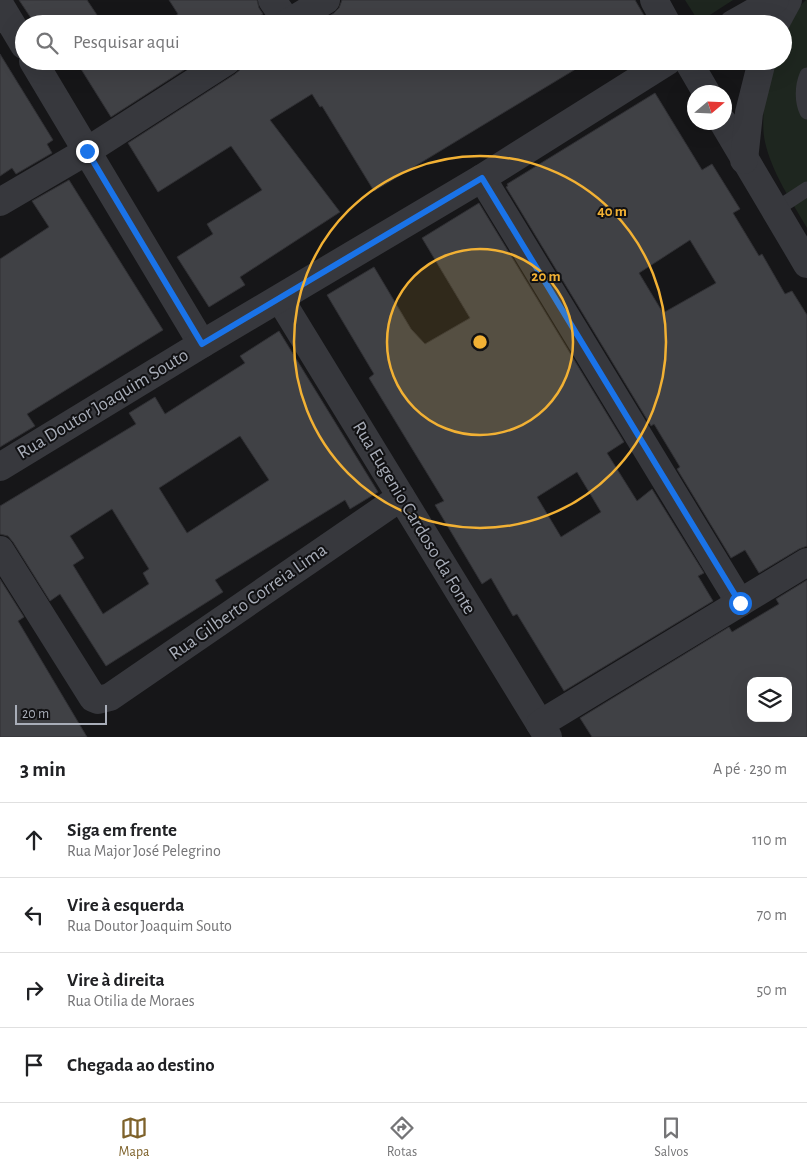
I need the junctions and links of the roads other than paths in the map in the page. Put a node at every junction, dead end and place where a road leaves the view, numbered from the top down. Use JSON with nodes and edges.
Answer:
{"nodes":[{"id":1,"x":272,"y":0,"type":"edge"},
{"id":2,"x":326,"y":0,"type":"edge"},
{"id":3,"x":654,"y":0,"type":"edge"},
{"id":4,"x":775,"y":0,"type":"edge"},
{"id":5,"x":788,"y":0,"type":"edge"},
{"id":6,"x":0,"y":5,"type":"edge"},
{"id":7,"x":282,"y":15,"type":"edge"},
{"id":8,"x":301,"y":15,"type":"edge"},
{"id":9,"x":662,"y":15,"type":"edge"},
{"id":10,"x":749,"y":15,"type":"edge"},
{"id":11,"x":780,"y":15,"type":"edge"},
{"id":12,"x":15,"y":30,"type":"edge"},
{"id":13,"x":38,"y":70,"type":"edge"},
{"id":14,"x":214,"y":70,"type":"edge"},
{"id":15,"x":654,"y":70,"type":"edge"},
{"id":16,"x":693,"y":70,"type":"edge"},
{"id":17,"x":760,"y":70,"type":"edge"},
{"id":18,"x":807,"y":76,"type":"edge"},
{"id":19,"x":702,"y":85,"type":"edge"},
{"id":20,"x":807,"y":112,"type":"edge"},
{"id":21,"x":727,"y":130,"type":"edge"},
{"id":22,"x":87,"y":151,"type":"junction"},
{"id":23,"x":744,"y":160,"type":"junction"},
{"id":24,"x":482,"y":178,"type":"junction"},
{"id":25,"x":807,"y":190,"type":"edge"},
{"id":26,"x":0,"y":202,"type":"edge"},
{"id":27,"x":775,"y":210,"type":"junction"},
{"id":28,"x":807,"y":264,"type":"edge"},
{"id":29,"x":280,"y":299,"type":"junction"},
{"id":30,"x":202,"y":344,"type":"junction"},
{"id":31,"x":0,"y":467,"type":"edge"},
{"id":32,"x":401,"y":497,"type":"junction"},
{"id":33,"x":0,"y":550,"type":"edge"},
{"id":34,"x":807,"y":562,"type":"edge"},
{"id":35,"x":740,"y":603,"type":"junction"},
{"id":36,"x":544,"y":731,"type":"edge"}],
"edges":[{"from":1,"to":7,"type":"street"},
{"from":2,"to":8,"type":"street"},
{"from":3,"to":9,"type":"street"},
{"from":4,"to":10,"type":"street"},
{"from":5,"to":11,"type":"street"},
{"from":6,"to":12,"type":"street"},
{"from":13,"to":22,"type":"street"},
{"from":14,"to":22,"type":"street"},
{"from":15,"to":24,"type":"street","name":"Rua Doutor Joaquim Souto"},
{"from":16,"to":19,"type":"street"},
{"from":17,"to":23,"type":"street"},
{"from":18,"to":20,"type":"lane"},
{"from":21,"to":23,"type":"street"},
{"from":22,"to":26,"type":"street"},
{"from":22,"to":30,"type":"street"},
{"from":23,"to":27,"type":"street"},
{"from":24,"to":29,"type":"street","name":"Rua Doutor Joaquim Souto"},
{"from":24,"to":35,"type":"street"},
{"from":25,"to":27,"type":"lane"},
{"from":27,"to":28,"type":"street"},
{"from":29,"to":30,"type":"street","name":"Rua Doutor Joaquim Souto"},
{"from":29,"to":32,"type":"street","name":"Rua Eugenio Cardoso da Fonte"},
{"from":30,"to":31,"type":"street","name":"Rua Doutor Joaquim Souto"},
{"from":32,"to":33,"type":"street","name":"Rua Gilberto Correia Lima"},
{"from":32,"to":36,"type":"street","name":"Rua Eugenio Cardoso da Fonte"},
{"from":34,"to":35,"type":"street"},
{"from":35,"to":36,"type":"street"}]}
